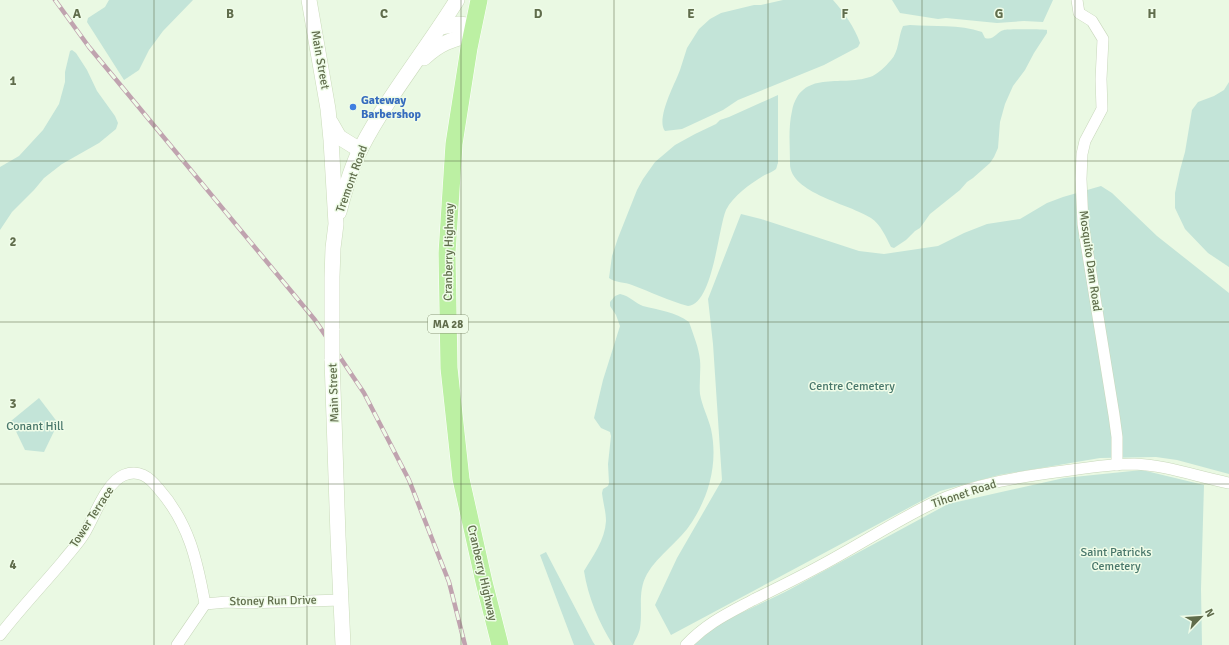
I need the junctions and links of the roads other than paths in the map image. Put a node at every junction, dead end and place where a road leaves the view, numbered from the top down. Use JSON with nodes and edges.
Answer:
{"nodes":[{"id":1,"x":309,"y":0,"type":"edge"},
{"id":2,"x":457,"y":0,"type":"edge"},
{"id":3,"x":479,"y":0,"type":"edge"},
{"id":4,"x":1077,"y":0,"type":"edge"},
{"id":5,"x":440,"y":27,"type":"junction"},
{"id":6,"x":473,"y":30,"type":"junction"},
{"id":7,"x":407,"y":74,"type":"junction"},
{"id":8,"x":329,"y":121,"type":"junction"},
{"id":9,"x":331,"y":140,"type":"junction"},
{"id":10,"x":358,"y":156,"type":"junction"},
{"id":11,"x":336,"y":224,"type":"junction"},
{"id":12,"x":1117,"y":465,"type":"junction"},
{"id":13,"x":1229,"y":482,"type":"edge"},
{"id":14,"x":341,"y":600,"type":"junction"},
{"id":15,"x":205,"y":604,"type":"junction"},
{"id":16,"x":0,"y":635,"type":"edge"},
{"id":17,"x":177,"y":645,"type":"edge"},
{"id":18,"x":343,"y":645,"type":"edge"},
{"id":19,"x":500,"y":645,"type":"edge"},
{"id":20,"x":686,"y":645,"type":"edge"}],
"edges":[{"from":1,"to":8,"type":"main road","name":"Main Street"},
{"from":2,"to":5,"type":"main road","name":"Tremont Road"},
{"from":3,"to":6,"type":"main road","name":"Cranberry Highway","number":"MA 28"},
{"from":4,"to":12,"type":"street","name":"Mosquito Dam Road"},
{"from":5,"to":6,"type":"main road"},
{"from":5,"to":7,"type":"main road","name":"Tremont Road"},
{"from":6,"to":7,"type":"main road","name":"Tremont Road"},
{"from":6,"to":19,"type":"main road","name":"Cranberry Highway","number":"MA 28"},
{"from":7,"to":10,"type":"main road","name":"Tremont Road"},
{"from":8,"to":9,"type":"main road","name":"Main Street"},
{"from":8,"to":10,"type":"main road","name":"Main Street"},
{"from":9,"to":10,"type":"main road","name":"Main Street"},
{"from":9,"to":11,"type":"main road","name":"Main Street"},
{"from":10,"to":11,"type":"main road","name":"Tremont Road"},
{"from":11,"to":14,"type":"main road","name":"Main Street","bridge":true},
{"from":12,"to":13,"type":"street","name":"Tihonet Road"},
{"from":12,"to":20,"type":"street","name":"Tihonet Road"},
{"from":14,"to":15,"type":"street","name":"Stoney Run Drive"},
{"from":14,"to":18,"type":"main road","name":"Main Street"},
{"from":15,"to":16,"type":"street","name":"Tower Terrace"},
{"from":15,"to":17,"type":"street"}]}
